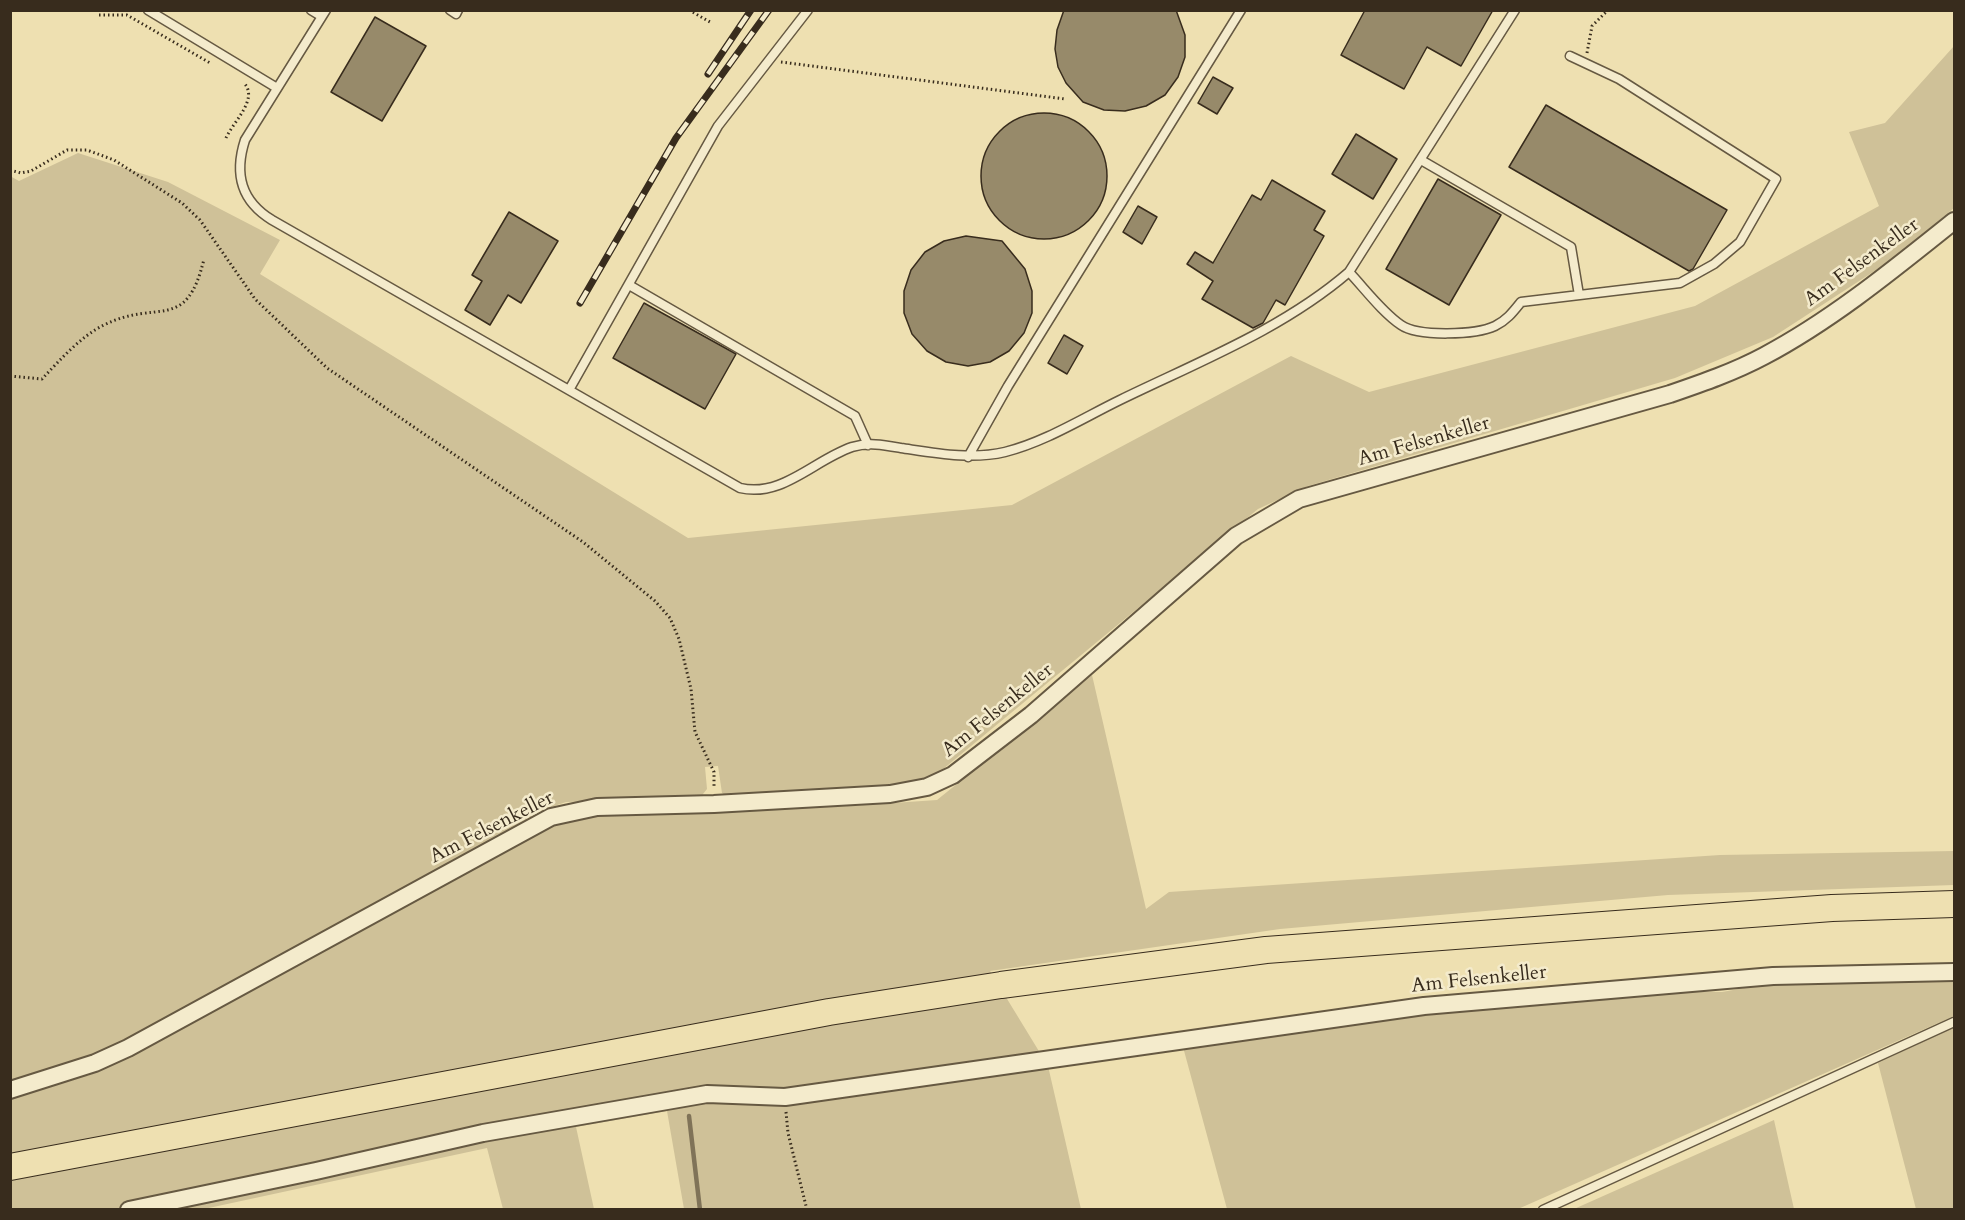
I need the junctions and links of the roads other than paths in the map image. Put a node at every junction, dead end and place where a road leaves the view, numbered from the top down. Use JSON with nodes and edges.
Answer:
{"nodes":[{"id":1,"x":148,"y":10,"type":"edge"},
{"id":2,"x":311,"y":10,"type":"edge"},
{"id":3,"x":450,"y":10,"type":"edge"},
{"id":4,"x":458,"y":10,"type":"edge"},
{"id":5,"x":808,"y":10,"type":"edge"},
{"id":6,"x":1241,"y":10,"type":"edge"},
{"id":7,"x":1515,"y":10,"type":"edge"},
{"id":8,"x":323,"y":13,"type":"edge"},
{"id":9,"x":1570,"y":56,"type":"dead end"},
{"id":10,"x":277,"y":88,"type":"junction"},
{"id":11,"x":1421,"y":160,"type":"junction"},
{"id":12,"x":1954,"y":221,"type":"edge"},
{"id":13,"x":1349,"y":272,"type":"junction"},
{"id":14,"x":629,"y":285,"type":"junction"},
{"id":15,"x":1579,"y":295,"type":"junction"},
{"id":16,"x":569,"y":390,"type":"junction"},
{"id":17,"x":868,"y":445,"type":"junction"},
{"id":18,"x":968,"y":457,"type":"junction"},
{"id":19,"x":1954,"y":904,"type":"edge"},
{"id":20,"x":1954,"y":972,"type":"edge"},
{"id":21,"x":1954,"y":1023,"type":"edge"},
{"id":22,"x":10,"y":1090,"type":"edge"},
{"id":23,"x":10,"y":1167,"type":"edge"},
{"id":24,"x":129,"y":1209,"type":"edge"},
{"id":25,"x":1543,"y":1209,"type":"edge"}],
"edges":[{"from":1,"to":10,"type":"lane"},
{"from":2,"to":8,"type":"lane"},
{"from":3,"to":4,"type":"lane"},
{"from":5,"to":14,"type":"lane"},
{"from":6,"to":18,"type":"lane"},
{"from":7,"to":11,"type":"lane"},
{"from":8,"to":10,"type":"lane"},
{"from":9,"to":15,"type":"lane"},
{"from":10,"to":16,"type":"lane"},
{"from":11,"to":13,"type":"lane"},
{"from":11,"to":15,"type":"lane"},
{"from":12,"to":22,"type":"street","name":"Am Felsenkeller"},
{"from":13,"to":15,"type":"lane"},
{"from":13,"to":18,"type":"lane"},
{"from":14,"to":16,"type":"lane"},
{"from":14,"to":17,"type":"lane"},
{"from":16,"to":17,"type":"lane"},
{"from":17,"to":18,"type":"lane"},
{"from":19,"to":23,"type":"main road"},
{"from":20,"to":24,"type":"street","name":"Am Felsenkeller"},
{"from":21,"to":25,"type":"lane"}]}
